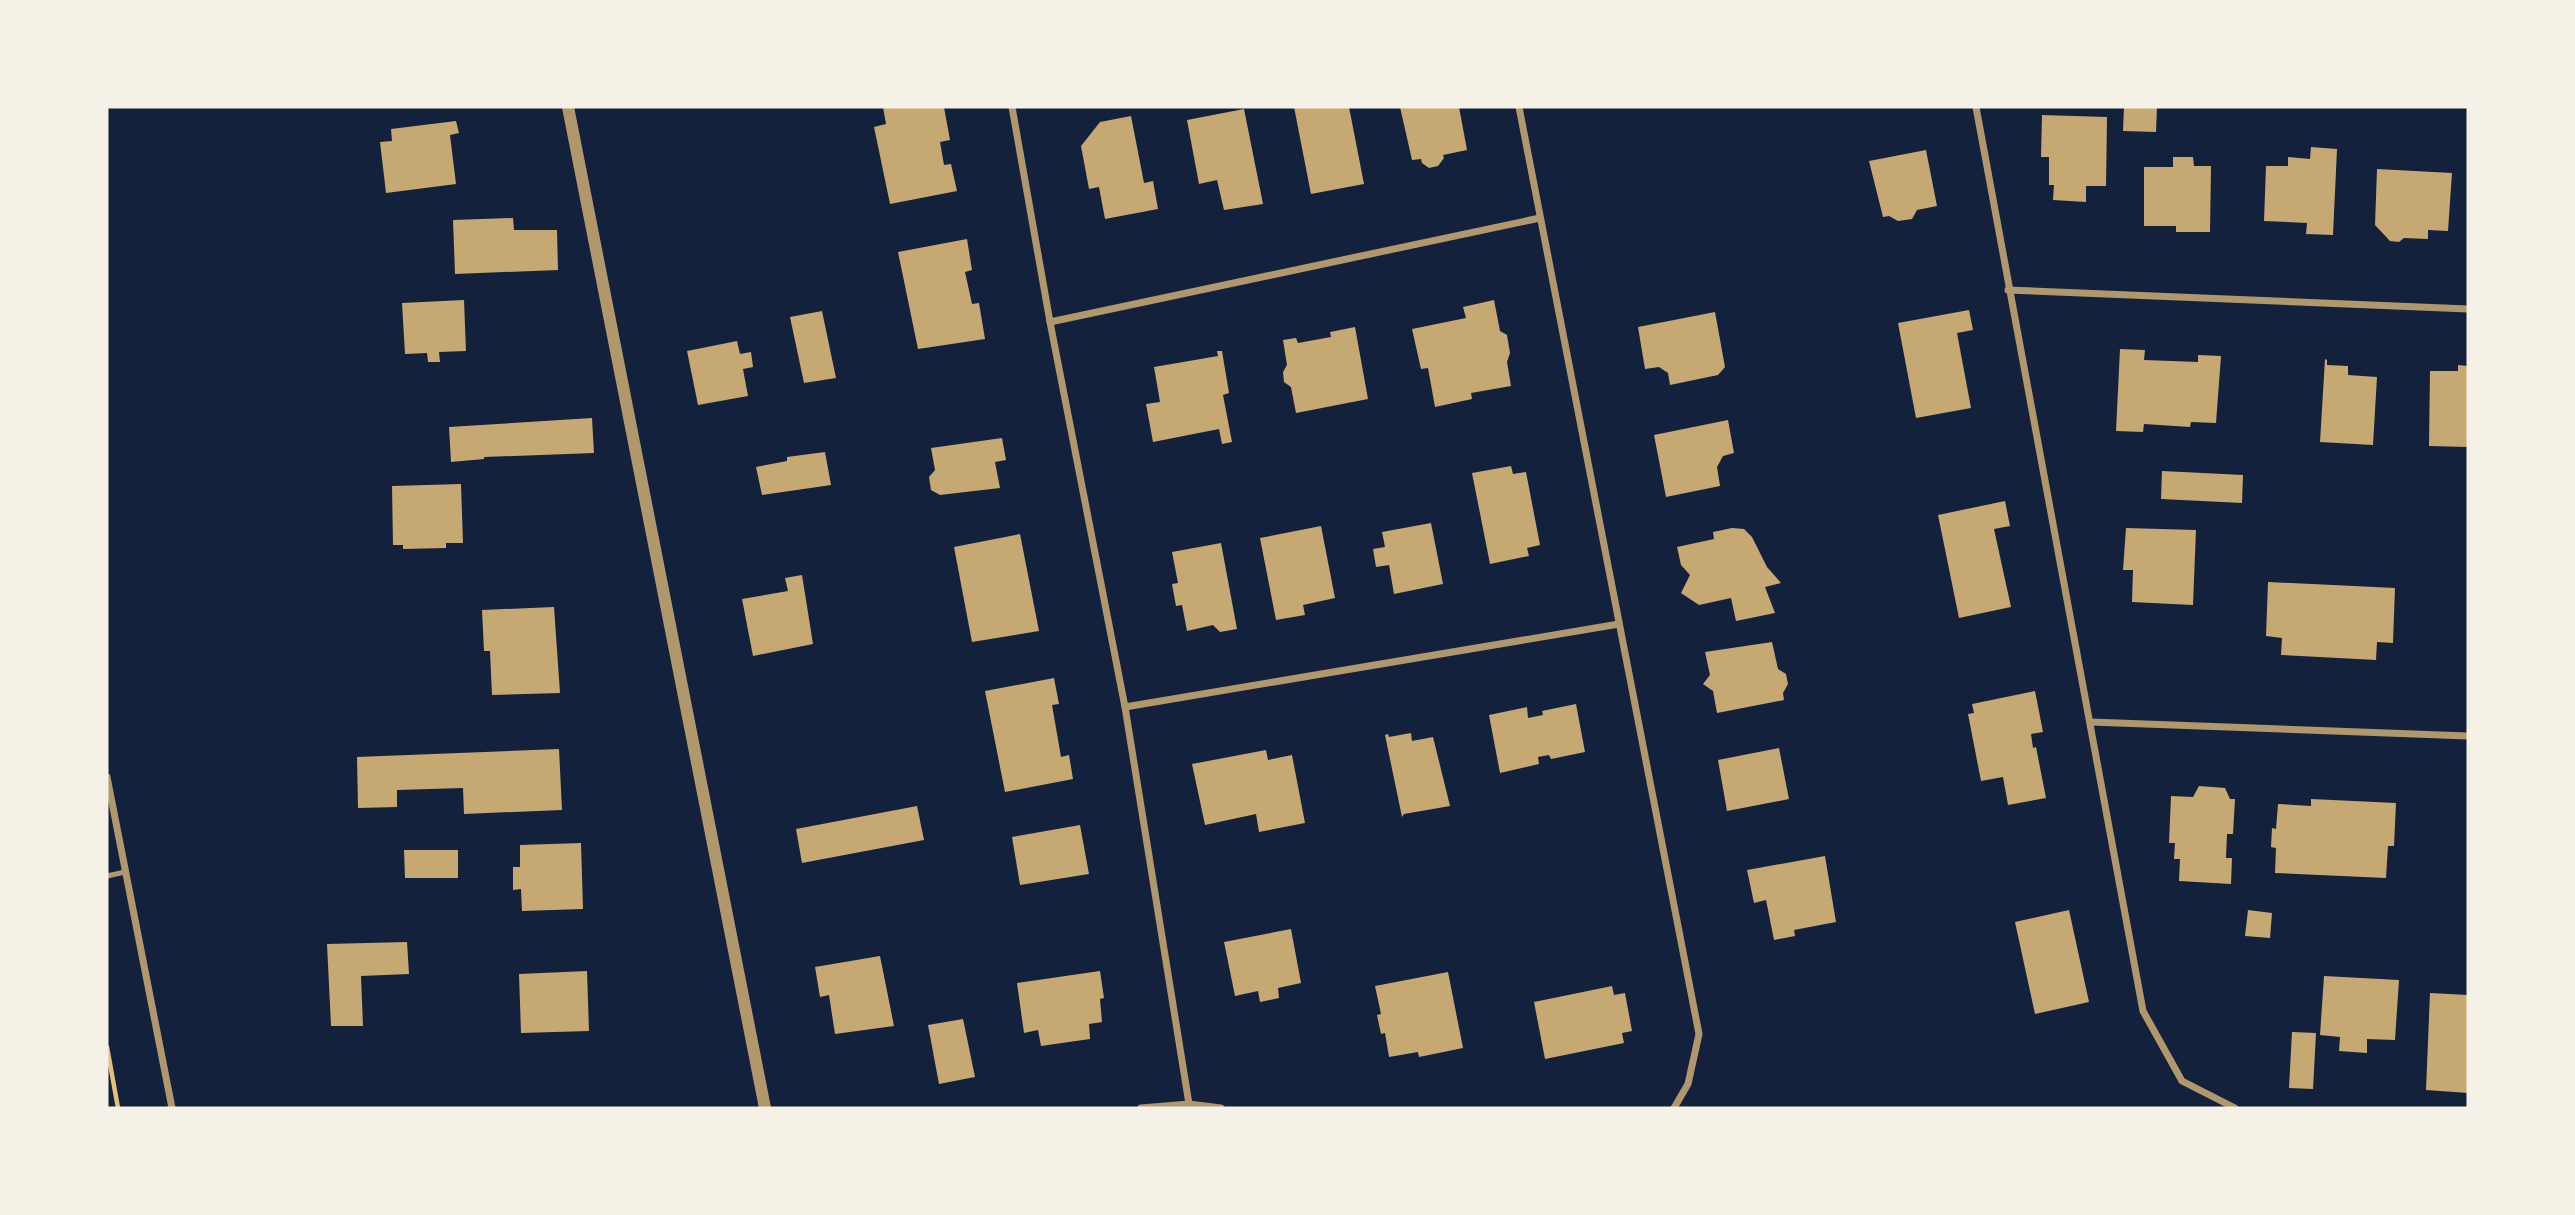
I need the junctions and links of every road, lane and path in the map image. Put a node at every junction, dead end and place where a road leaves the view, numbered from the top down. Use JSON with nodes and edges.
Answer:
{"nodes":[{"id":1,"x":568,"y":107,"type":"edge"},
{"id":2,"x":1012,"y":107,"type":"edge"},
{"id":3,"x":1519,"y":107,"type":"edge"},
{"id":4,"x":1976,"y":107,"type":"edge"},
{"id":5,"x":1540,"y":218,"type":"junction"},
{"id":6,"x":2008,"y":290,"type":"junction"},
{"id":7,"x":2468,"y":309,"type":"edge"},
{"id":8,"x":1050,"y":322,"type":"junction"},
{"id":9,"x":1619,"y":624,"type":"junction"},
{"id":10,"x":1125,"y":707,"type":"junction"},
{"id":11,"x":2091,"y":722,"type":"junction"},
{"id":12,"x":2468,"y":736,"type":"edge"},
{"id":13,"x":107,"y":776,"type":"edge"},
{"id":14,"x":125,"y":872,"type":"junction"},
{"id":15,"x":107,"y":876,"type":"edge"},
{"id":16,"x":107,"y":1047,"type":"edge"},
{"id":17,"x":1189,"y":1104,"type":"junction"},
{"id":18,"x":118,"y":1108,"type":"edge"},
{"id":19,"x":172,"y":1108,"type":"edge"},
{"id":20,"x":765,"y":1108,"type":"edge"},
{"id":21,"x":1141,"y":1108,"type":"edge"},
{"id":22,"x":1221,"y":1108,"type":"edge"},
{"id":23,"x":1674,"y":1108,"type":"edge"},
{"id":24,"x":2235,"y":1108,"type":"edge"}],
"edges":[{"from":1,"to":20,"type":"street"},
{"from":2,"to":8,"type":"street"},
{"from":3,"to":5,"type":"street"},
{"from":4,"to":6,"type":"street"},
{"from":5,"to":8,"type":"street"},
{"from":5,"to":9,"type":"street"},
{"from":6,"to":7,"type":"street"},
{"from":6,"to":11,"type":"street"},
{"from":8,"to":10,"type":"street"},
{"from":9,"to":10,"type":"street"},
{"from":9,"to":23,"type":"street"},
{"from":10,"to":17,"type":"street"},
{"from":11,"to":12,"type":"street"},
{"from":11,"to":24,"type":"street"},
{"from":13,"to":14,"type":"street"},
{"from":14,"to":15,"type":"lane"},
{"from":14,"to":19,"type":"street"},
{"from":16,"to":18,"type":"path"},
{"from":17,"to":21,"type":"street"},
{"from":17,"to":22,"type":"street"}]}
